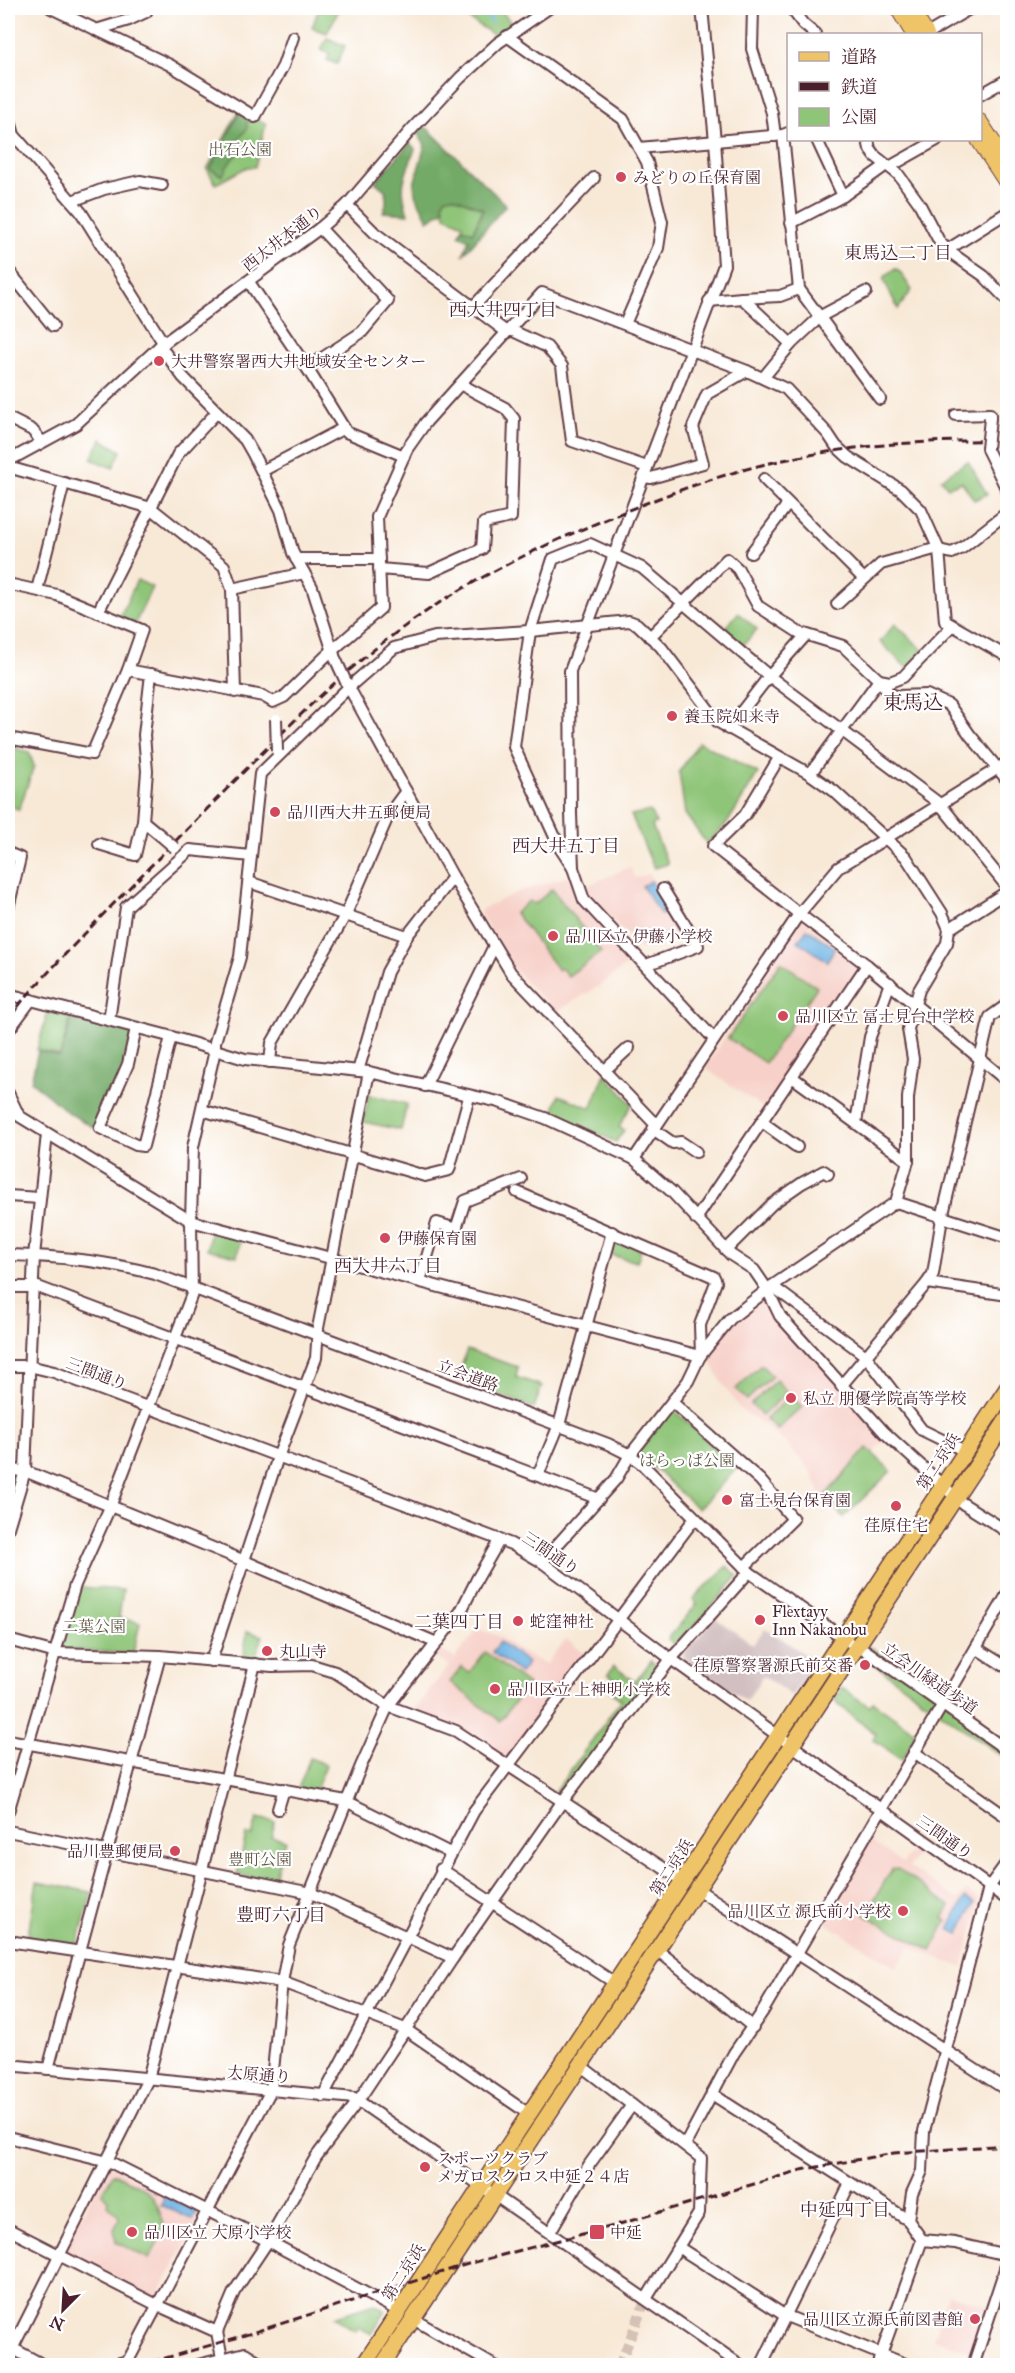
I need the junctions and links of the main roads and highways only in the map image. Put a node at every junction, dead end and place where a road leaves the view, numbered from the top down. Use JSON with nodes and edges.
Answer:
{"nodes":[{"id":1,"x":897,"y":8,"type":"edge"},
{"id":2,"x":911,"y":8,"type":"edge"},
{"id":3,"x":912,"y":33,"type":"edge"},
{"id":4,"x":926,"y":33,"type":"edge"},
{"id":5,"x":982,"y":123,"type":"edge"},
{"id":6,"x":979,"y":141,"type":"edge"},
{"id":7,"x":1008,"y":164,"type":"edge"},
{"id":8,"x":1008,"y":186,"type":"edge"},
{"id":9,"x":1008,"y":1387,"type":"edge"},
{"id":10,"x":1008,"y":1418,"type":"edge"},
{"id":11,"x":690,"y":1885,"type":"junction"},
{"id":12,"x":363,"y":2366,"type":"edge"},
{"id":13,"x":382,"y":2366,"type":"edge"}],
"edges":[{"from":1,"to":3,"type":"main road"},
{"from":2,"to":4,"type":"main road"},
{"from":5,"to":7,"type":"main road"},
{"from":6,"to":8,"type":"main road"},
{"from":9,"to":11,"type":"highway","name":"第二京浜"},
{"from":10,"to":11,"type":"highway","name":"第二京浜"},
{"from":11,"to":12,"type":"highway","name":"第二京浜"},
{"from":11,"to":13,"type":"highway","name":"第二京浜"}]}
